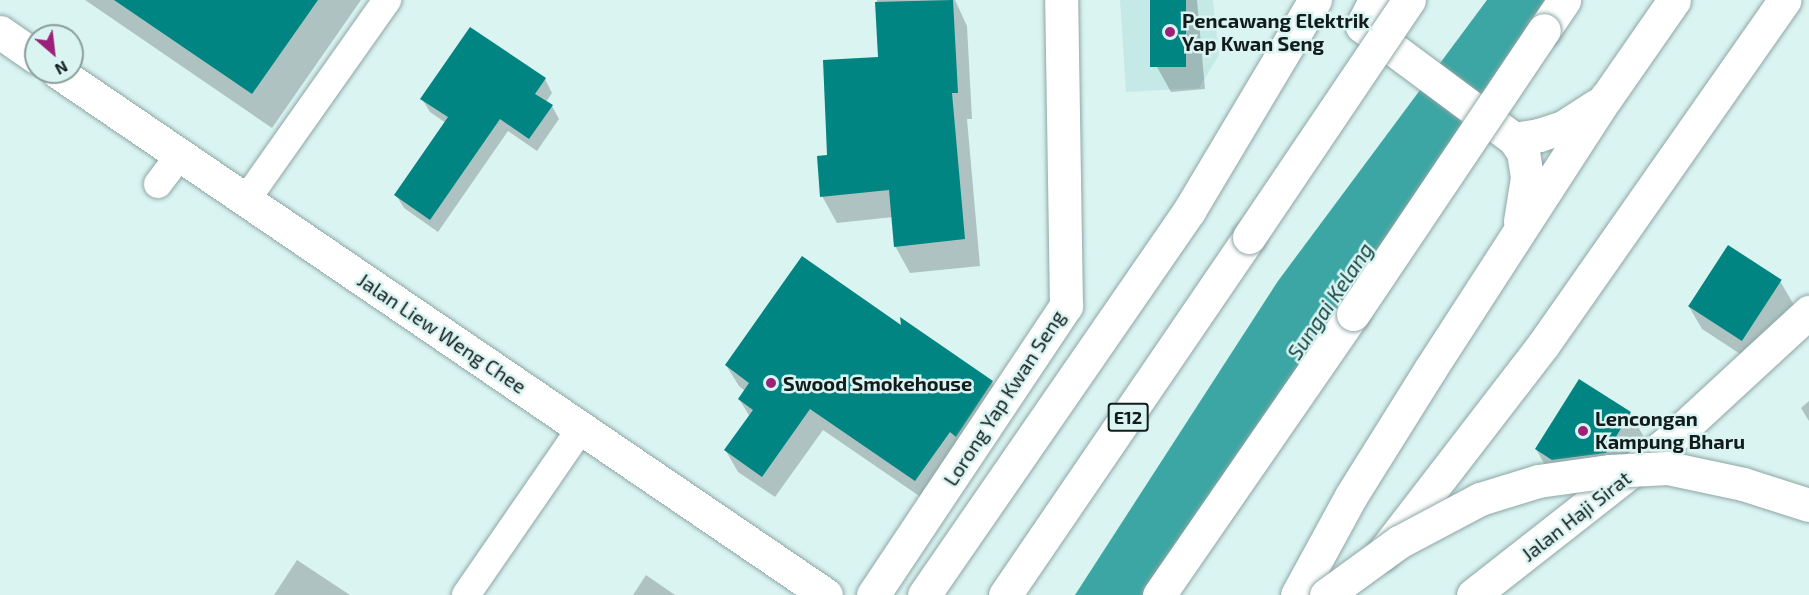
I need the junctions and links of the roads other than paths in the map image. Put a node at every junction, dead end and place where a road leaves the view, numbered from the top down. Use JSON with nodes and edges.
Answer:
{"nodes":[{"id":1,"x":387,"y":0,"type":"edge"},
{"id":2,"x":1061,"y":0,"type":"edge"},
{"id":3,"x":1315,"y":0,"type":"edge"},
{"id":4,"x":1409,"y":0,"type":"edge"},
{"id":5,"x":1564,"y":0,"type":"edge"},
{"id":6,"x":1674,"y":0,"type":"edge"},
{"id":7,"x":1785,"y":0,"type":"edge"},
{"id":8,"x":1368,"y":13,"type":"edge"},
{"id":9,"x":0,"y":32,"type":"edge"},
{"id":10,"x":24,"y":49,"type":"edge"},
{"id":11,"x":76,"y":84,"type":"edge"},
{"id":12,"x":1606,"y":98,"type":"junction"},
{"id":13,"x":1514,"y":139,"type":"junction"},
{"id":14,"x":180,"y":155,"type":"junction"},
{"id":15,"x":158,"y":184,"type":"dead end"},
{"id":16,"x":246,"y":200,"type":"junction"},
{"id":17,"x":1512,"y":244,"type":"junction"},
{"id":18,"x":1809,"y":312,"type":"edge"},
{"id":19,"x":581,"y":428,"type":"junction"},
{"id":20,"x":1809,"y":505,"type":"edge"},
{"id":21,"x":466,"y":595,"type":"edge"},
{"id":22,"x":826,"y":595,"type":"edge"},
{"id":23,"x":873,"y":595,"type":"edge"},
{"id":24,"x":924,"y":595,"type":"edge"},
{"id":25,"x":1005,"y":595,"type":"edge"},
{"id":26,"x":1159,"y":595,"type":"edge"},
{"id":27,"x":1297,"y":595,"type":"edge"},
{"id":28,"x":1326,"y":595,"type":"edge"},
{"id":29,"x":1350,"y":595,"type":"edge"},
{"id":30,"x":1473,"y":595,"type":"edge"}],
"edges":[{"from":1,"to":16,"type":"lane"},
{"from":2,"to":23,"type":"main road","name":"Lorong Yap Kwan Seng"},
{"from":3,"to":24,"type":"main road"},
{"from":4,"to":25,"type":"main road","number":"E12","bridge":true},
{"from":5,"to":26,"type":"main road","bridge":true},
{"from":6,"to":12,"type":"main road"},
{"from":7,"to":29,"type":"main road","bridge":true},
{"from":8,"to":13,"type":"main road","bridge":true},
{"from":9,"to":10,"type":"main road"},
{"from":11,"to":14,"type":"main road","name":"Jalan Liew Weng Chee"},
{"from":12,"to":13,"type":"main road"},
{"from":12,"to":17,"type":"main road"},
{"from":13,"to":17,"type":"main road"},
{"from":14,"to":15,"type":"lane"},
{"from":14,"to":16,"type":"main road","name":"Jalan Liew Weng Chee"},
{"from":16,"to":19,"type":"main road","name":"Jalan Liew Weng Chee"},
{"from":17,"to":27,"type":"main road"},
{"from":18,"to":30,"type":"main road","name":"Jalan Haji Sirat"},
{"from":19,"to":21,"type":"lane"},
{"from":19,"to":22,"type":"main road","name":"Jalan Liew Weng Chee"},
{"from":20,"to":28,"type":"main road","bridge":true}]}
